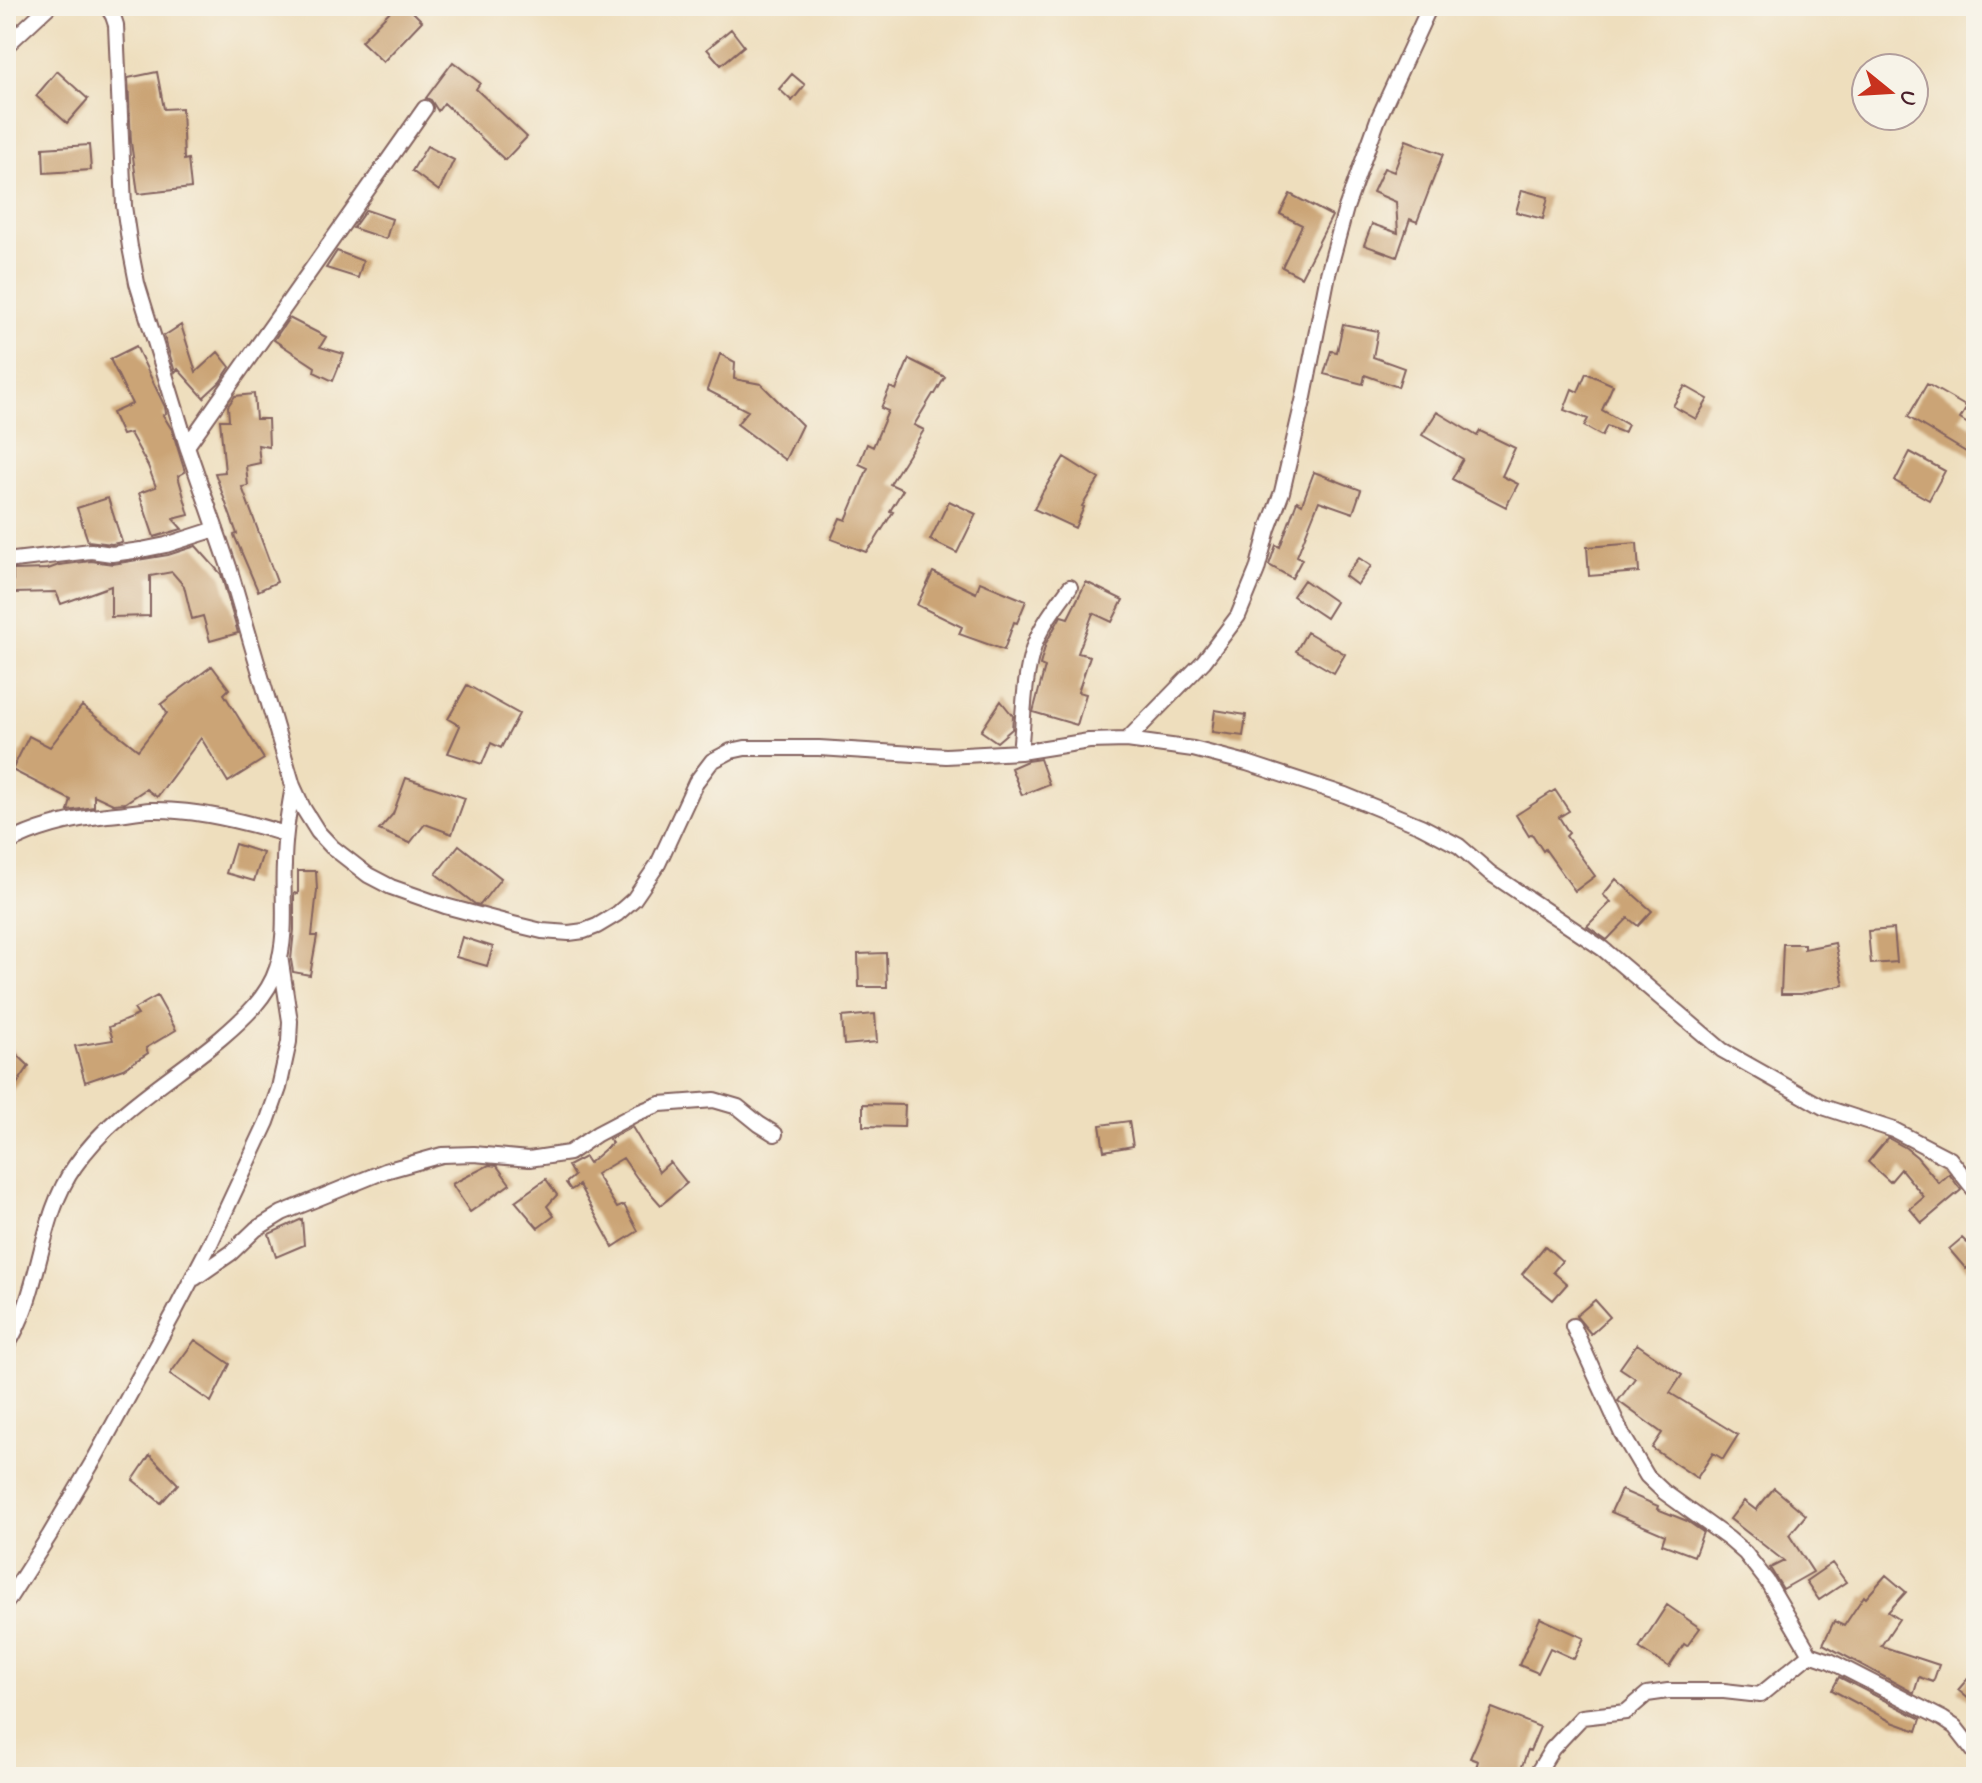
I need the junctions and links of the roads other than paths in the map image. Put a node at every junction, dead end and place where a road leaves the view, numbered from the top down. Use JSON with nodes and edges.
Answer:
{"nodes":[{"id":1,"x":49,"y":6,"type":"edge"},
{"id":2,"x":107,"y":6,"type":"edge"},
{"id":3,"x":1430,"y":6,"type":"edge"},
{"id":4,"x":6,"y":46,"type":"edge"},
{"id":5,"x":425,"y":108,"type":"dead end"},
{"id":6,"x":187,"y":446,"type":"junction"},
{"id":7,"x":216,"y":529,"type":"junction"},
{"id":8,"x":14,"y":560,"type":"dead end"},
{"id":9,"x":1070,"y":587,"type":"dead end"},
{"id":10,"x":1127,"y":740,"type":"junction"},
{"id":11,"x":1020,"y":752,"type":"junction"},
{"id":12,"x":293,"y":786,"type":"junction"},
{"id":13,"x":285,"y":834,"type":"junction"},
{"id":14,"x":6,"y":844,"type":"edge"},
{"id":15,"x":280,"y":956,"type":"junction"},
{"id":16,"x":775,"y":1134,"type":"dead end"},
{"id":17,"x":1976,"y":1192,"type":"edge"},
{"id":18,"x":191,"y":1281,"type":"junction"},
{"id":19,"x":1573,"y":1326,"type":"dead end"},
{"id":20,"x":6,"y":1347,"type":"edge"},
{"id":21,"x":6,"y":1603,"type":"edge"},
{"id":22,"x":1810,"y":1654,"type":"junction"},
{"id":23,"x":1976,"y":1754,"type":"edge"},
{"id":24,"x":1535,"y":1777,"type":"edge"}],
"edges":[{"from":1,"to":4,"type":"street"},
{"from":2,"to":6,"type":"street"},
{"from":3,"to":10,"type":"street"},
{"from":5,"to":6,"type":"street"},
{"from":6,"to":7,"type":"street"},
{"from":7,"to":8,"type":"street"},
{"from":7,"to":12,"type":"street"},
{"from":9,"to":11,"type":"street"},
{"from":10,"to":11,"type":"street"},
{"from":10,"to":17,"type":"street"},
{"from":11,"to":12,"type":"street"},
{"from":12,"to":13,"type":"street"},
{"from":13,"to":14,"type":"street"},
{"from":13,"to":15,"type":"street"},
{"from":15,"to":18,"type":"street"},
{"from":15,"to":20,"type":"street"},
{"from":16,"to":18,"type":"street"},
{"from":18,"to":21,"type":"street"},
{"from":19,"to":22,"type":"street"},
{"from":22,"to":23,"type":"street"},
{"from":22,"to":24,"type":"street"}]}
